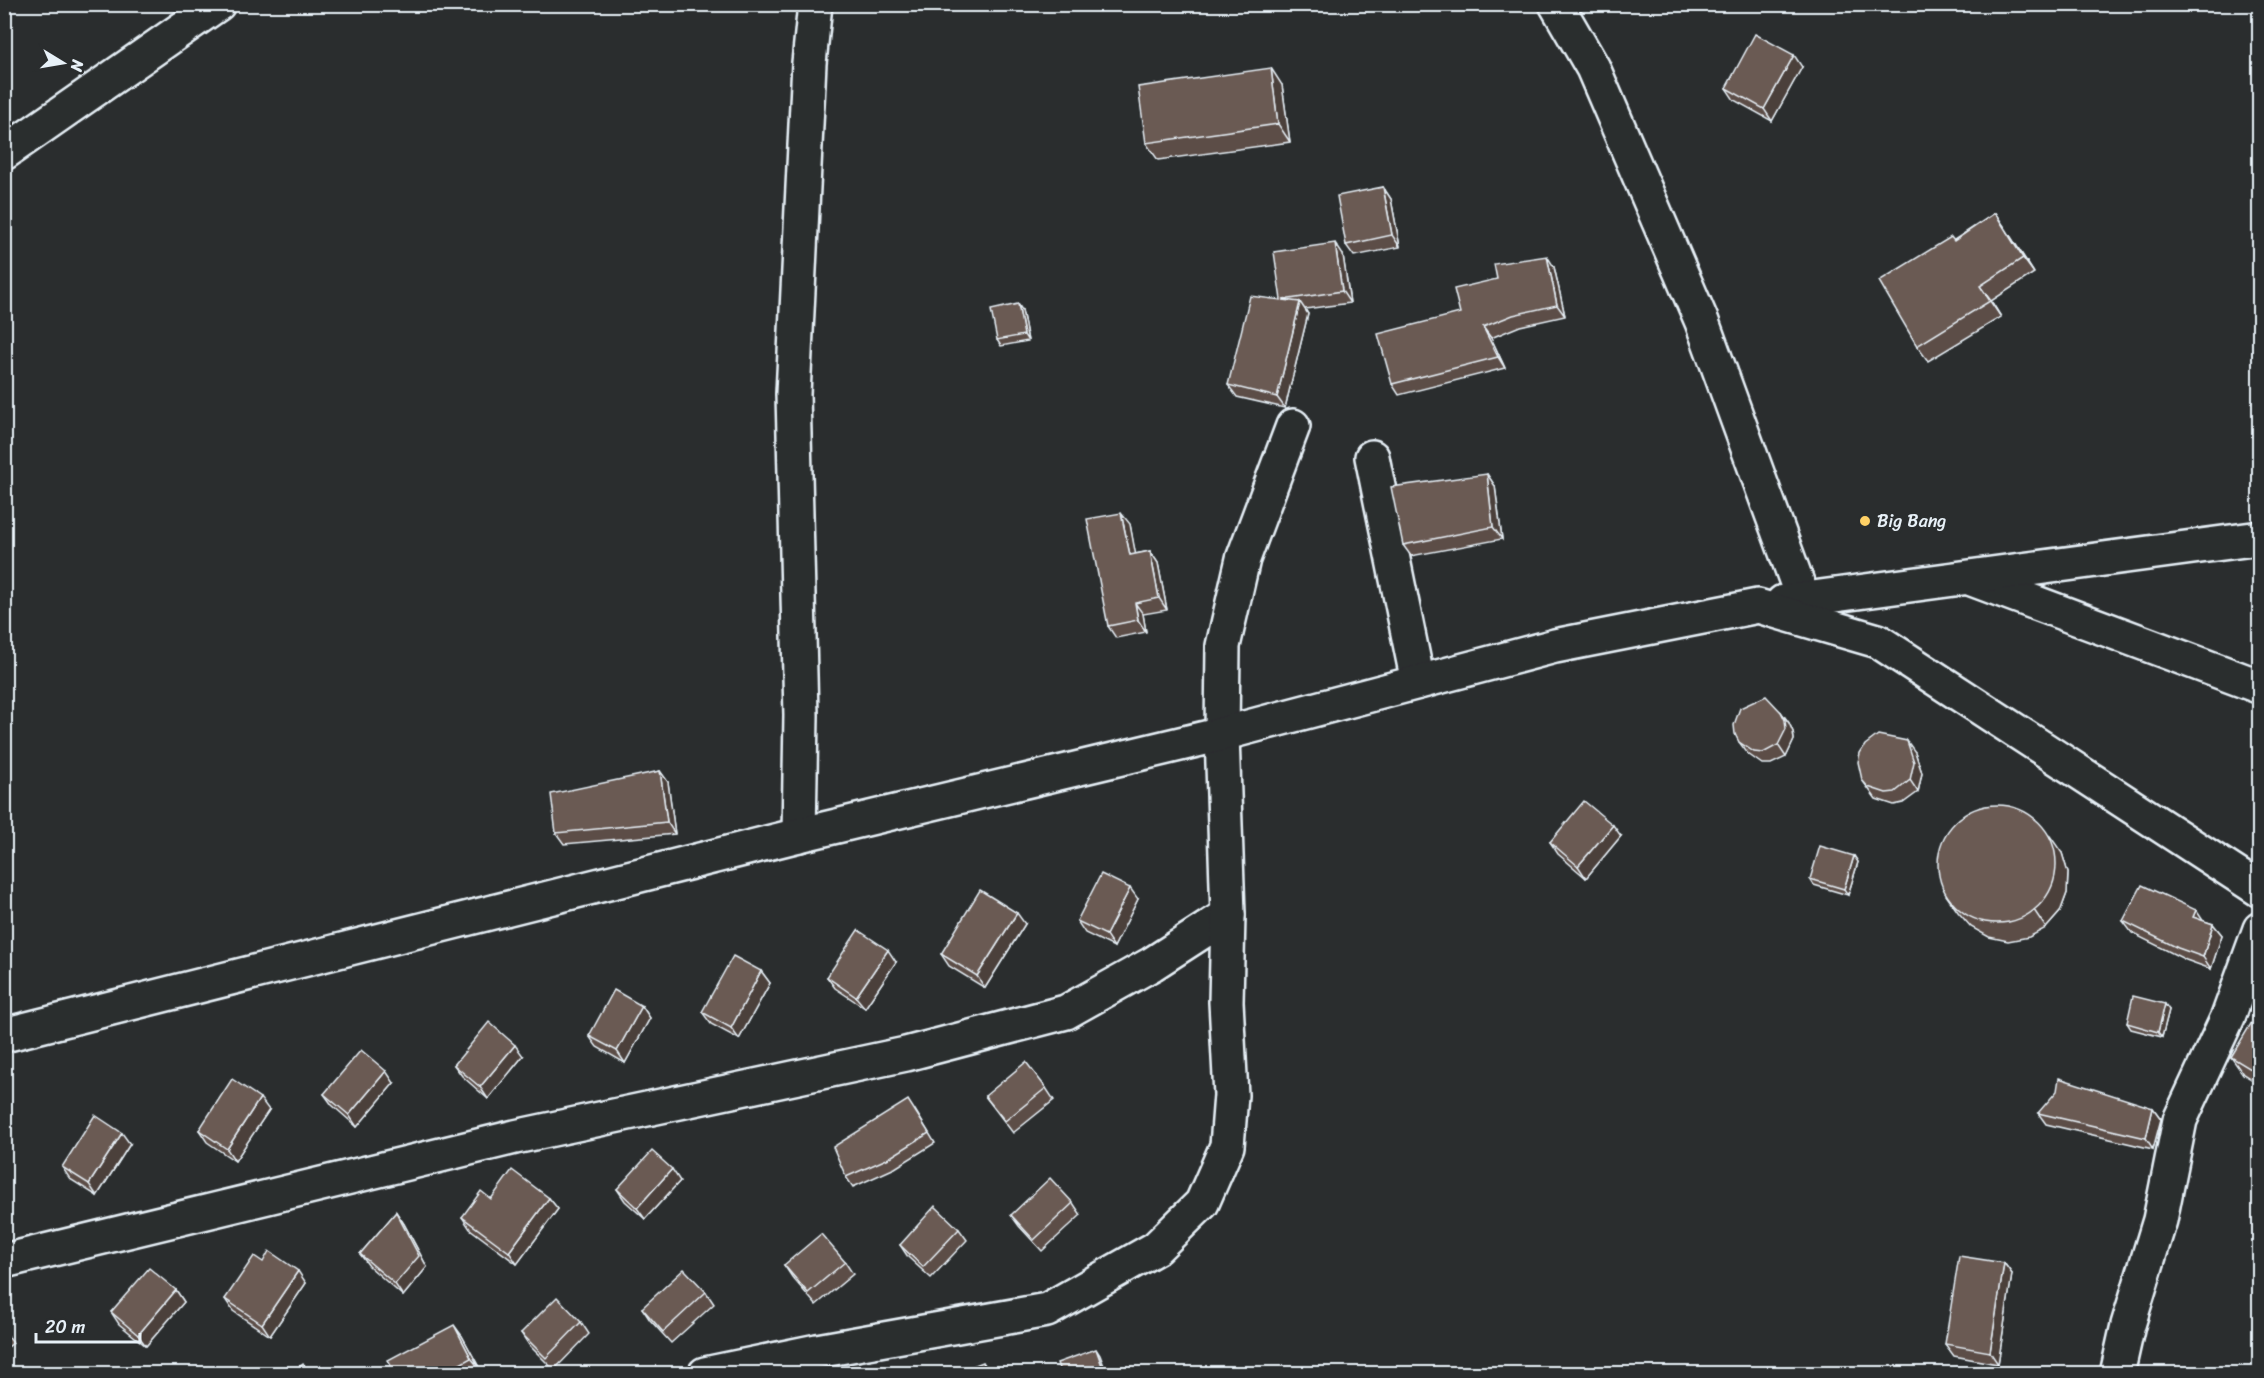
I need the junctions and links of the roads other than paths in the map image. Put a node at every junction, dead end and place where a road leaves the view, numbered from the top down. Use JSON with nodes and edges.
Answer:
{"nodes":[{"id":1,"x":218,"y":4,"type":"edge"},
{"id":2,"x":815,"y":4,"type":"edge"},
{"id":3,"x":1556,"y":4,"type":"edge"},
{"id":4,"x":4,"y":153,"type":"edge"},
{"id":5,"x":1293,"y":426,"type":"dead end"},
{"id":6,"x":1372,"y":457,"type":"dead end"},
{"id":7,"x":2259,"y":538,"type":"edge"},
{"id":8,"x":1968,"y":577,"type":"junction"},
{"id":9,"x":1803,"y":599,"type":"junction"},
{"id":10,"x":1758,"y":606,"type":"junction"},
{"id":11,"x":1419,"y":682,"type":"junction"},
{"id":12,"x":2258,"y":686,"type":"dead end"},
{"id":13,"x":1222,"y":734,"type":"junction"},
{"id":14,"x":799,"y":835,"type":"junction"},
{"id":15,"x":2259,"y":890,"type":"edge"},
{"id":16,"x":1228,"y":915,"type":"junction"},
{"id":17,"x":2259,"y":929,"type":"edge"},
{"id":18,"x":4,"y":1035,"type":"edge"},
{"id":19,"x":4,"y":1261,"type":"edge"},
{"id":20,"x":705,"y":1374,"type":"edge"},
{"id":21,"x":2117,"y":1374,"type":"edge"}],
"edges":[{"from":1,"to":4,"type":"street"},
{"from":2,"to":14,"type":"street"},
{"from":3,"to":9,"type":"street"},
{"from":5,"to":13,"type":"street"},
{"from":6,"to":11,"type":"street"},
{"from":7,"to":8,"type":"street"},
{"from":8,"to":9,"type":"street"},
{"from":8,"to":12,"type":"street"},
{"from":9,"to":10,"type":"street"},
{"from":10,"to":11,"type":"street"},
{"from":10,"to":15,"type":"street"},
{"from":11,"to":13,"type":"street"},
{"from":13,"to":14,"type":"street"},
{"from":13,"to":16,"type":"street"},
{"from":14,"to":18,"type":"street"},
{"from":16,"to":19,"type":"street"},
{"from":16,"to":20,"type":"street"},
{"from":17,"to":21,"type":"street"}]}
